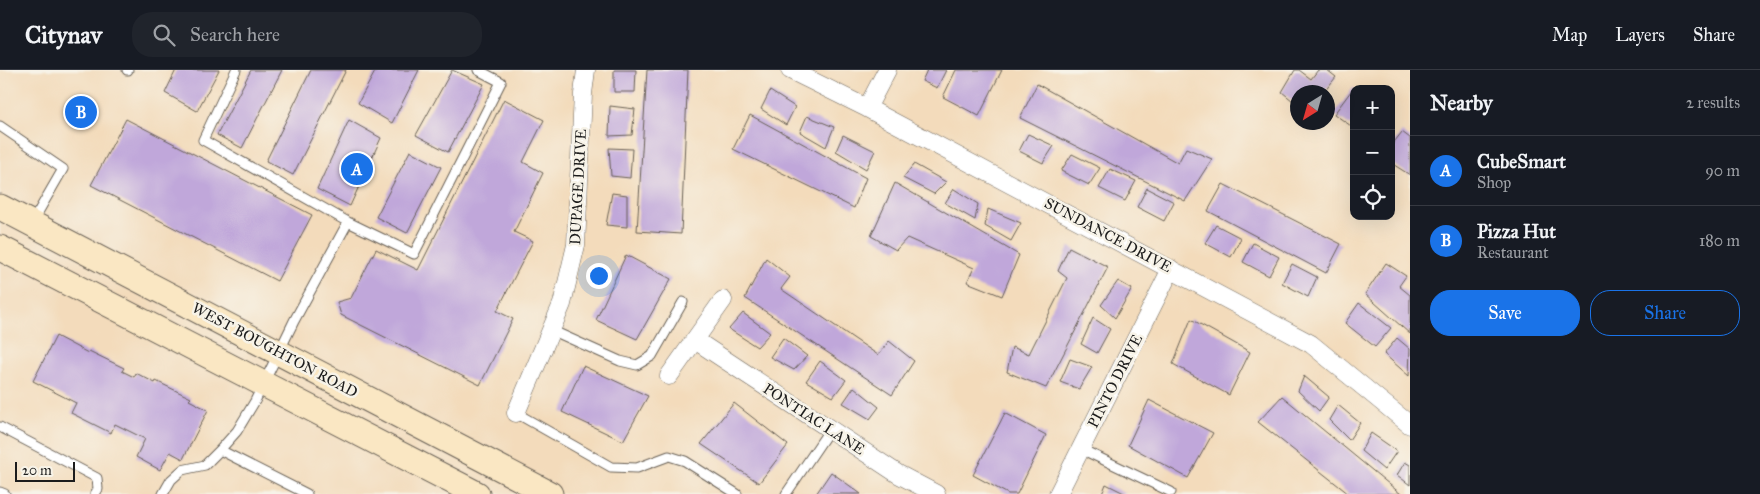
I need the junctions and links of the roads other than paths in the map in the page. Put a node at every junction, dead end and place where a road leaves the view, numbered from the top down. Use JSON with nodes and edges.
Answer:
{"nodes":[{"id":1,"x":236,"y":70,"type":"edge"},
{"id":2,"x":478,"y":70,"type":"edge"},
{"id":3,"x":586,"y":70,"type":"edge"},
{"id":4,"x":790,"y":70,"type":"edge"},
{"id":5,"x":887,"y":70,"type":"edge"},
{"id":6,"x":867,"y":108,"type":"junction"},
{"id":7,"x":0,"y":126,"type":"edge"},
{"id":8,"x":0,"y":207,"type":"edge"},
{"id":9,"x":348,"y":222,"type":"junction"},
{"id":10,"x":32,"y":224,"type":"junction"},
{"id":11,"x":0,"y":248,"type":"edge"},
{"id":12,"x":1171,"y":269,"type":"junction"},
{"id":13,"x":722,"y":300,"type":"dead end"},
{"id":14,"x":683,"y":302,"type":"dead end"},
{"id":15,"x":551,"y":330,"type":"junction"},
{"id":16,"x":695,"y":340,"type":"junction"},
{"id":17,"x":280,"y":353,"type":"junction"},
{"id":18,"x":669,"y":376,"type":"dead end"},
{"id":19,"x":264,"y":384,"type":"junction"},
{"id":20,"x":516,"y":414,"type":"joint"},
{"id":21,"x":1410,"y":424,"type":"edge"},
{"id":22,"x":0,"y":428,"type":"edge"},
{"id":23,"x":830,"y":429,"type":"junction"},
{"id":24,"x":1081,"y":449,"type":"junction"},
{"id":25,"x":220,"y":450,"type":"junction"},
{"id":26,"x":0,"y":492,"type":"edge"},
{"id":27,"x":1171,"y":492,"type":"dead end"},
{"id":28,"x":5,"y":494,"type":"edge"},
{"id":29,"x":95,"y":494,"type":"edge"},
{"id":30,"x":163,"y":494,"type":"edge"},
{"id":31,"x":307,"y":494,"type":"edge"},
{"id":32,"x":477,"y":494,"type":"edge"},
{"id":33,"x":550,"y":494,"type":"edge"},
{"id":34,"x":737,"y":494,"type":"edge"},
{"id":35,"x":786,"y":494,"type":"edge"},
{"id":36,"x":936,"y":494,"type":"edge"},
{"id":37,"x":1058,"y":494,"type":"edge"}],
"edges":[{"from":1,"to":9,"type":"lane"},
{"from":2,"to":9,"type":"lane"},
{"from":3,"to":15,"type":"street","name":"DUPAGE DRIVE"},
{"from":4,"to":6,"type":"street","name":"SUNDANCE DRIVE"},
{"from":5,"to":6,"type":"street"},
{"from":6,"to":12,"type":"street","name":"SUNDANCE DRIVE"},
{"from":7,"to":10,"type":"lane"},
{"from":8,"to":10,"type":"main road","name":"WEST BOUGHTON ROAD"},
{"from":9,"to":17,"type":"lane"},
{"from":10,"to":17,"type":"main road","name":"WEST BOUGHTON ROAD"},
{"from":11,"to":19,"type":"main road"},
{"from":12,"to":21,"type":"street","name":"SUNDANCE DRIVE"},
{"from":12,"to":24,"type":"street","name":"PINTO DRIVE"},
{"from":13,"to":16,"type":"street"},
{"from":14,"to":15,"type":"lane"},
{"from":15,"to":20,"type":"street","name":"DUPAGE DRIVE"},
{"from":16,"to":18,"type":"street"},
{"from":16,"to":23,"type":"street","name":"PONTIAC LANE"},
{"from":17,"to":19,"type":"lane"},
{"from":17,"to":33,"type":"main road","name":"WEST BOUGHTON ROAD"},
{"from":19,"to":25,"type":"lane"},
{"from":19,"to":32,"type":"main road"},
{"from":20,"to":34,"type":"lane"},
{"from":22,"to":29,"type":"lane"},
{"from":23,"to":35,"type":"lane"},
{"from":23,"to":36,"type":"street","name":"PONTIAC LANE"},
{"from":24,"to":27,"type":"lane"},
{"from":24,"to":37,"type":"street","name":"PINTO DRIVE"},
{"from":25,"to":30,"type":"lane"},
{"from":25,"to":31,"type":"lane"},
{"from":26,"to":28,"type":"lane"}]}
